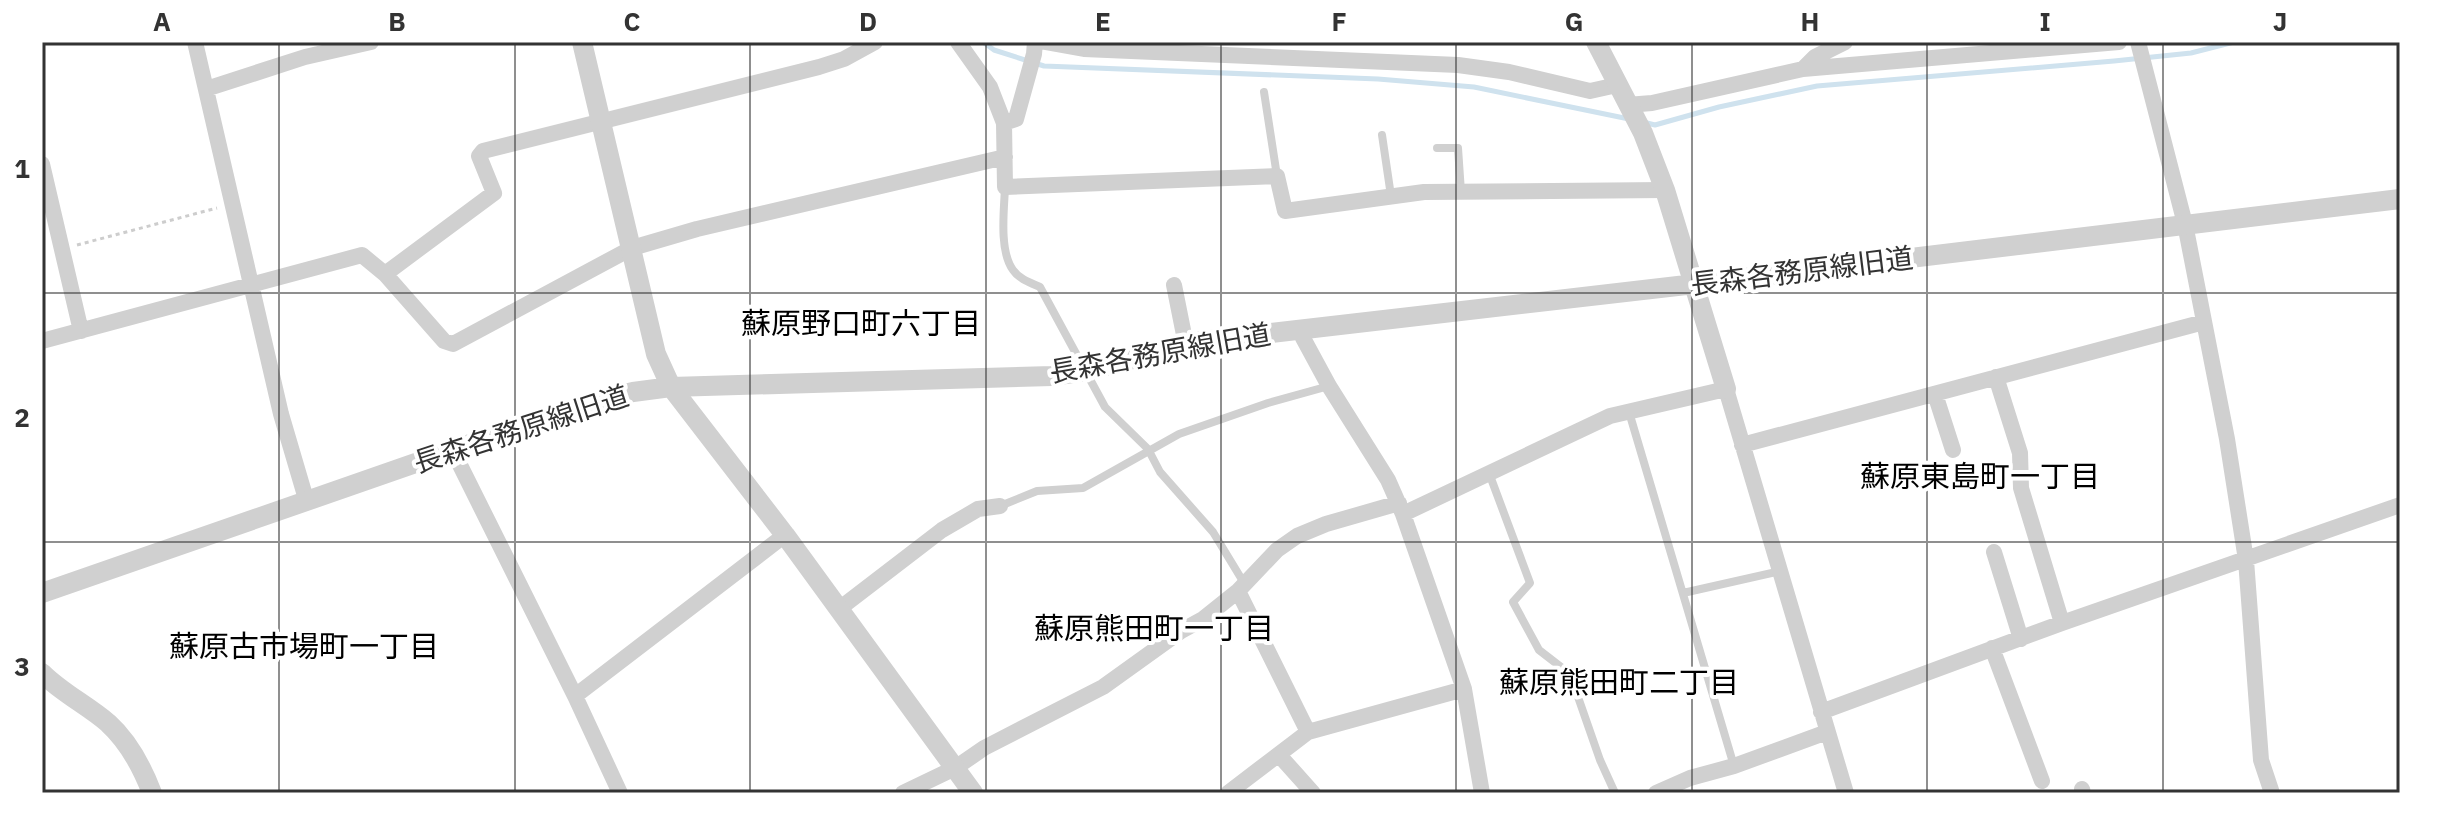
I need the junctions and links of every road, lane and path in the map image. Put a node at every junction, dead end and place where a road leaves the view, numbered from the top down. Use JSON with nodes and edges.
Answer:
{"nodes":[{"id":1,"x":195,"y":42,"type":"edge"},
{"id":2,"x":371,"y":42,"type":"edge"},
{"id":3,"x":582,"y":42,"type":"edge"},
{"id":4,"x":875,"y":42,"type":"edge"},
{"id":5,"x":958,"y":42,"type":"edge"},
{"id":6,"x":1596,"y":42,"type":"edge"},
{"id":7,"x":1845,"y":42,"type":"edge"},
{"id":8,"x":2119,"y":42,"type":"edge"},
{"id":9,"x":2138,"y":44,"type":"edge"},
{"id":10,"x":1038,"y":46,"type":"edge"},
{"id":11,"x":303,"y":50,"type":"edge"},
{"id":12,"x":1803,"y":69,"type":"junction"},
{"id":13,"x":1617,"y":85,"type":"junction"},
{"id":14,"x":206,"y":89,"type":"junction"},
{"id":15,"x":1264,"y":92,"type":"dead end"},
{"id":16,"x":1628,"y":106,"type":"junction"},
{"id":17,"x":600,"y":122,"type":"junction"},
{"id":18,"x":1004,"y":123,"type":"junction"},
{"id":19,"x":1382,"y":135,"type":"dead end"},
{"id":20,"x":1437,"y":148,"type":"dead end"},
{"id":21,"x":1005,"y":157,"type":"junction"},
{"id":22,"x":42,"y":165,"type":"edge"},
{"id":23,"x":1277,"y":176,"type":"junction"},
{"id":24,"x":1005,"y":187,"type":"junction"},
{"id":25,"x":1665,"y":190,"type":"junction"},
{"id":26,"x":1461,"y":192,"type":"junction"},
{"id":27,"x":1391,"y":197,"type":"junction"},
{"id":28,"x":2400,"y":199,"type":"edge"},
{"id":29,"x":232,"y":204,"type":"junction"},
{"id":30,"x":2185,"y":224,"type":"junction"},
{"id":31,"x":632,"y":248,"type":"junction"},
{"id":32,"x":62,"y":249,"type":"junction"},
{"id":33,"x":385,"y":274,"type":"junction"},
{"id":34,"x":1695,"y":284,"type":"junction"},
{"id":35,"x":250,"y":285,"type":"junction"},
{"id":36,"x":1174,"y":285,"type":"dead end"},
{"id":37,"x":2204,"y":322,"type":"junction"},
{"id":38,"x":1303,"y":328,"type":"junction"},
{"id":39,"x":81,"y":331,"type":"junction"},
{"id":40,"x":42,"y":341,"type":"edge"},
{"id":41,"x":1186,"y":345,"type":"junction"},
{"id":42,"x":1086,"y":371,"type":"junction"},
{"id":43,"x":1996,"y":377,"type":"junction"},
{"id":44,"x":1329,"y":386,"type":"junction"},
{"id":45,"x":671,"y":387,"type":"junction"},
{"id":46,"x":1726,"y":389,"type":"junction"},
{"id":47,"x":1935,"y":394,"type":"junction"},
{"id":48,"x":1629,"y":411,"type":"junction"},
{"id":49,"x":1742,"y":445,"type":"junction"},
{"id":50,"x":452,"y":449,"type":"junction"},
{"id":51,"x":1148,"y":449,"type":"junction"},
{"id":52,"x":1953,"y":450,"type":"dead end"},
{"id":53,"x":1489,"y":473,"type":"junction"},
{"id":54,"x":306,"y":499,"type":"junction"},
{"id":55,"x":2400,"y":505,"type":"edge"},
{"id":56,"x":1000,"y":506,"type":"joint"},
{"id":57,"x":1401,"y":508,"type":"junction"},
{"id":58,"x":785,"y":535,"type":"junction"},
{"id":59,"x":1994,"y":552,"type":"dead end"},
{"id":60,"x":2246,"y":560,"type":"junction"},
{"id":61,"x":1782,"y":570,"type":"junction"},
{"id":62,"x":1241,"y":587,"type":"junction"},
{"id":63,"x":42,"y":593,"type":"edge"},
{"id":64,"x":1683,"y":593,"type":"junction"},
{"id":65,"x":839,"y":609,"type":"junction"},
{"id":66,"x":2062,"y":623,"type":"junction"},
{"id":67,"x":2021,"y":639,"type":"junction"},
{"id":68,"x":1992,"y":648,"type":"junction"},
{"id":69,"x":42,"y":673,"type":"edge"},
{"id":70,"x":1464,"y":689,"type":"junction"},
{"id":71,"x":575,"y":696,"type":"junction"},
{"id":72,"x":1821,"y":712,"type":"junction"},
{"id":73,"x":1308,"y":732,"type":"junction"},
{"id":74,"x":1827,"y":732,"type":"junction"},
{"id":75,"x":1279,"y":755,"type":"junction"},
{"id":76,"x":1734,"y":766,"type":"junction"},
{"id":77,"x":955,"y":768,"type":"junction"},
{"id":78,"x":2042,"y":781,"type":"dead end"},
{"id":79,"x":152,"y":793,"type":"edge"},
{"id":80,"x":620,"y":793,"type":"edge"},
{"id":81,"x":903,"y":793,"type":"edge"},
{"id":82,"x":973,"y":793,"type":"edge"},
{"id":83,"x":1228,"y":793,"type":"edge"},
{"id":84,"x":1313,"y":793,"type":"edge"},
{"id":85,"x":1482,"y":793,"type":"edge"},
{"id":86,"x":1615,"y":793,"type":"edge"},
{"id":87,"x":1656,"y":793,"type":"edge"},
{"id":88,"x":1846,"y":793,"type":"edge"},
{"id":89,"x":2272,"y":793,"type":"edge"}],
"edges":[{"from":1,"to":14,"type":"street"},
{"from":2,"to":11,"type":"street"},
{"from":3,"to":17,"type":"street"},
{"from":4,"to":17,"type":"street"},
{"from":5,"to":18,"type":"street"},
{"from":6,"to":13,"type":"street"},
{"from":7,"to":12,"type":"street"},
{"from":8,"to":12,"type":"street"},
{"from":9,"to":30,"type":"street"},
{"from":10,"to":13,"type":"street"},
{"from":10,"to":18,"type":"street"},
{"from":11,"to":14,"type":"street"},
{"from":12,"to":16,"type":"street"},
{"from":13,"to":16,"type":"street"},
{"from":14,"to":29,"type":"street"},
{"from":15,"to":23,"type":"lane"},
{"from":16,"to":25,"type":"street"},
{"from":17,"to":31,"type":"street"},
{"from":17,"to":33,"type":"street"},
{"from":18,"to":21,"type":"street"},
{"from":19,"to":27,"type":"lane"},
{"from":20,"to":26,"type":"lane"},
{"from":21,"to":24,"type":"street"},
{"from":21,"to":31,"type":"street"},
{"from":22,"to":32,"type":"street"},
{"from":23,"to":24,"type":"street"},
{"from":23,"to":27,"type":"street"},
{"from":24,"to":42,"type":"lane"},
{"from":25,"to":26,"type":"street"},
{"from":25,"to":34,"type":"street"},
{"from":26,"to":27,"type":"street"},
{"from":28,"to":30,"type":"street","name":"長森各務原線旧道"},
{"from":29,"to":32,"type":"path"},
{"from":29,"to":35,"type":"street"},
{"from":30,"to":34,"type":"street","name":"長森各務原線旧道"},
{"from":30,"to":37,"type":"street"},
{"from":31,"to":33,"type":"street"},
{"from":31,"to":45,"type":"street"},
{"from":32,"to":39,"type":"street"},
{"from":33,"to":35,"type":"street"},
{"from":34,"to":38,"type":"street","name":"長森各務原線旧道"},
{"from":34,"to":46,"type":"street"},
{"from":35,"to":39,"type":"street"},
{"from":35,"to":54,"type":"street"},
{"from":36,"to":41,"type":"street"},
{"from":37,"to":43,"type":"street"},
{"from":37,"to":60,"type":"street"},
{"from":38,"to":41,"type":"street","name":"長森各務原線旧道"},
{"from":38,"to":44,"type":"street"},
{"from":39,"to":40,"type":"street"},
{"from":41,"to":42,"type":"street","name":"長森各務原線旧道"},
{"from":42,"to":45,"type":"street","name":"長森各務原線旧道"},
{"from":42,"to":51,"type":"lane"},
{"from":43,"to":47,"type":"street"},
{"from":43,"to":66,"type":"street"},
{"from":44,"to":51,"type":"lane"},
{"from":44,"to":57,"type":"street"},
{"from":45,"to":50,"type":"street","name":"長森各務原線旧道"},
{"from":45,"to":58,"type":"street"},
{"from":46,"to":48,"type":"street"},
{"from":46,"to":49,"type":"street"},
{"from":47,"to":49,"type":"street"},
{"from":47,"to":52,"type":"street"},
{"from":48,"to":53,"type":"street"},
{"from":48,"to":64,"type":"lane"},
{"from":49,"to":61,"type":"street"},
{"from":50,"to":54,"type":"street","name":"長森各務原線旧道"},
{"from":50,"to":71,"type":"street"},
{"from":51,"to":56,"type":"lane"},
{"from":51,"to":62,"type":"lane"},
{"from":53,"to":57,"type":"street"},
{"from":53,"to":86,"type":"lane"},
{"from":54,"to":63,"type":"street","name":"長森各務原線旧道"},
{"from":55,"to":60,"type":"street"},
{"from":56,"to":65,"type":"street"},
{"from":57,"to":62,"type":"street"},
{"from":57,"to":70,"type":"street"},
{"from":58,"to":65,"type":"street"},
{"from":58,"to":71,"type":"street"},
{"from":59,"to":67,"type":"street"},
{"from":60,"to":66,"type":"street"},
{"from":60,"to":89,"type":"street"},
{"from":61,"to":64,"type":"lane"},
{"from":61,"to":72,"type":"street"},
{"from":62,"to":73,"type":"street"},
{"from":62,"to":77,"type":"street"},
{"from":64,"to":76,"type":"lane"},
{"from":65,"to":77,"type":"street"},
{"from":66,"to":67,"type":"street"},
{"from":67,"to":68,"type":"street"},
{"from":68,"to":72,"type":"street"},
{"from":68,"to":78,"type":"street"},
{"from":69,"to":79,"type":"street"},
{"from":70,"to":73,"type":"street"},
{"from":70,"to":85,"type":"street"},
{"from":71,"to":80,"type":"street"},
{"from":72,"to":74,"type":"street"},
{"from":73,"to":75,"type":"street"},
{"from":74,"to":76,"type":"street"},
{"from":74,"to":88,"type":"street"},
{"from":75,"to":83,"type":"street"},
{"from":75,"to":84,"type":"street"},
{"from":76,"to":87,"type":"street"},
{"from":77,"to":81,"type":"street"},
{"from":77,"to":82,"type":"street"}]}
